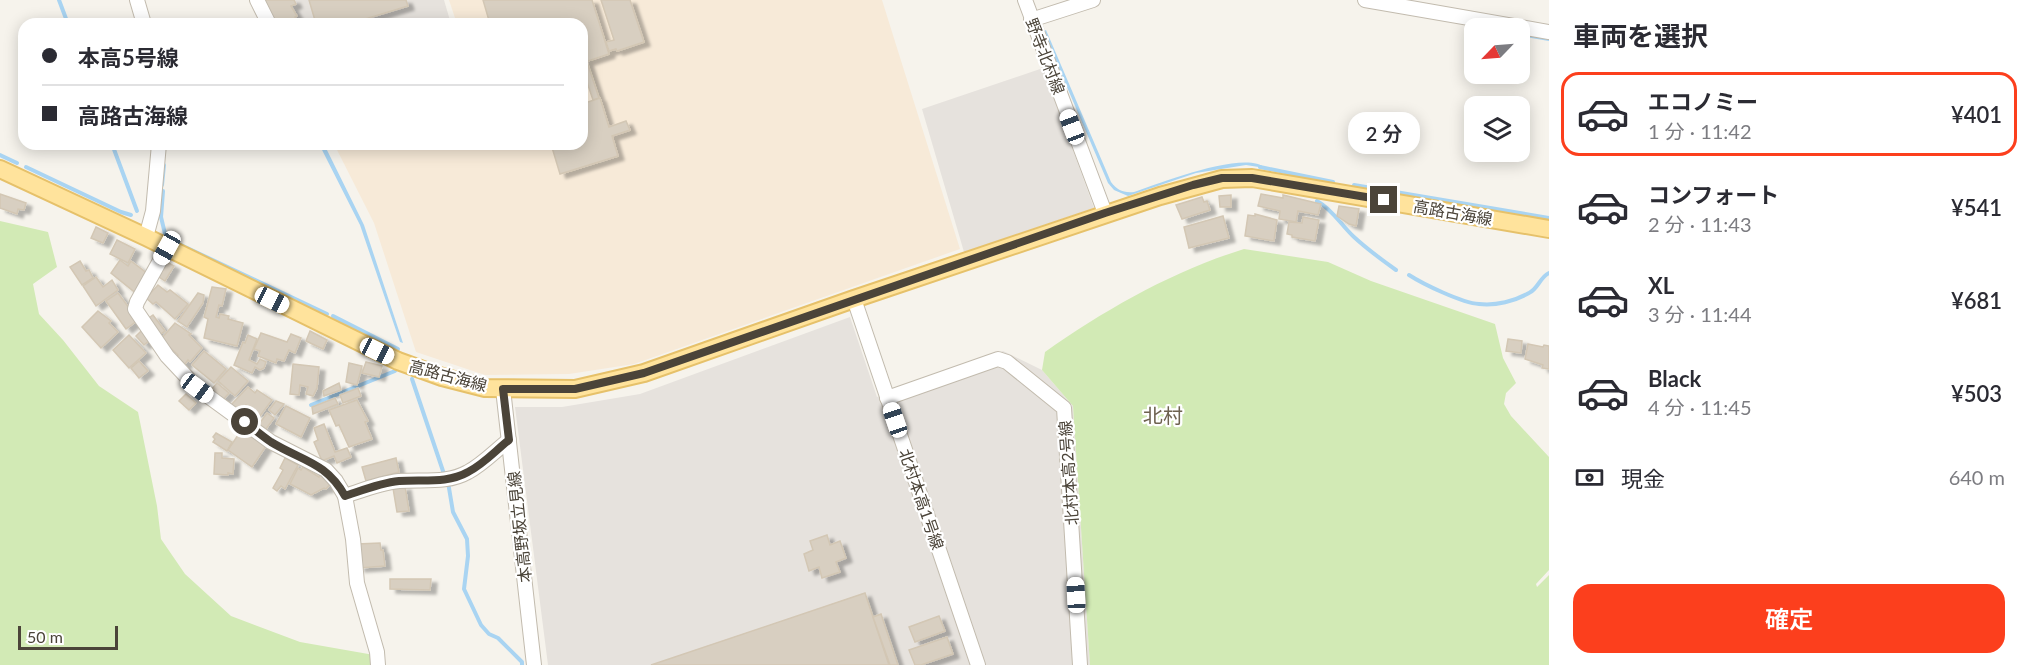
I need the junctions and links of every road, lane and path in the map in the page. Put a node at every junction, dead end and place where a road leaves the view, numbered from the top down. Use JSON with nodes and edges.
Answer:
{"nodes":[{"id":1,"x":137,"y":0,"type":"edge"},
{"id":2,"x":257,"y":0,"type":"edge"},
{"id":3,"x":1025,"y":0,"type":"edge"},
{"id":4,"x":1093,"y":0,"type":"edge"},
{"id":5,"x":1365,"y":0,"type":"edge"},
{"id":6,"x":142,"y":18,"type":"edge"},
{"id":7,"x":266,"y":18,"type":"edge"},
{"id":8,"x":1031,"y":20,"type":"junction"},
{"id":9,"x":1549,"y":32,"type":"edge"},
{"id":10,"x":158,"y":150,"type":"edge"},
{"id":11,"x":0,"y":169,"type":"edge"},
{"id":12,"x":1105,"y":213,"type":"junction"},
{"id":13,"x":1549,"y":229,"type":"edge"},
{"id":14,"x":146,"y":237,"type":"junction"},
{"id":15,"x":167,"y":248,"type":"junction"},
{"id":16,"x":854,"y":299,"type":"junction"},
{"id":17,"x":503,"y":389,"type":"junction"},
{"id":18,"x":888,"y":398,"type":"junction"},
{"id":19,"x":509,"y":440,"type":"junction"},
{"id":20,"x":345,"y":496,"type":"junction"},
{"id":21,"x":378,"y":665,"type":"edge"},
{"id":22,"x":534,"y":665,"type":"edge"},
{"id":23,"x":978,"y":665,"type":"edge"},
{"id":24,"x":1080,"y":665,"type":"edge"}],
"edges":[{"from":1,"to":6,"type":"street"},
{"from":2,"to":7,"type":"street"},
{"from":3,"to":8,"type":"street","name":"野寺北村線"},
{"from":4,"to":8,"type":"street"},
{"from":5,"to":9,"type":"street"},
{"from":8,"to":12,"type":"street","name":"野寺北村線"},
{"from":10,"to":14,"type":"street"},
{"from":11,"to":14,"type":"main road","name":"高路古海線"},
{"from":12,"to":13,"type":"main road","name":"高路古海線"},
{"from":12,"to":16,"type":"main road","name":"高路古海線"},
{"from":14,"to":15,"type":"main road","name":"高路古海線"},
{"from":15,"to":17,"type":"main road","name":"高路古海線"},
{"from":15,"to":20,"type":"street"},
{"from":16,"to":17,"type":"main road","name":"高路古海線"},
{"from":16,"to":18,"type":"street","name":"北村本高1号線"},
{"from":17,"to":19,"type":"street","name":"本高野坂立見線"},
{"from":18,"to":23,"type":"street","name":"北村本高1号線"},
{"from":18,"to":24,"type":"street","name":"北村本高2号線"},
{"from":19,"to":20,"type":"street"},
{"from":19,"to":22,"type":"street","name":"本高野坂立見線"},
{"from":20,"to":21,"type":"street"}]}
